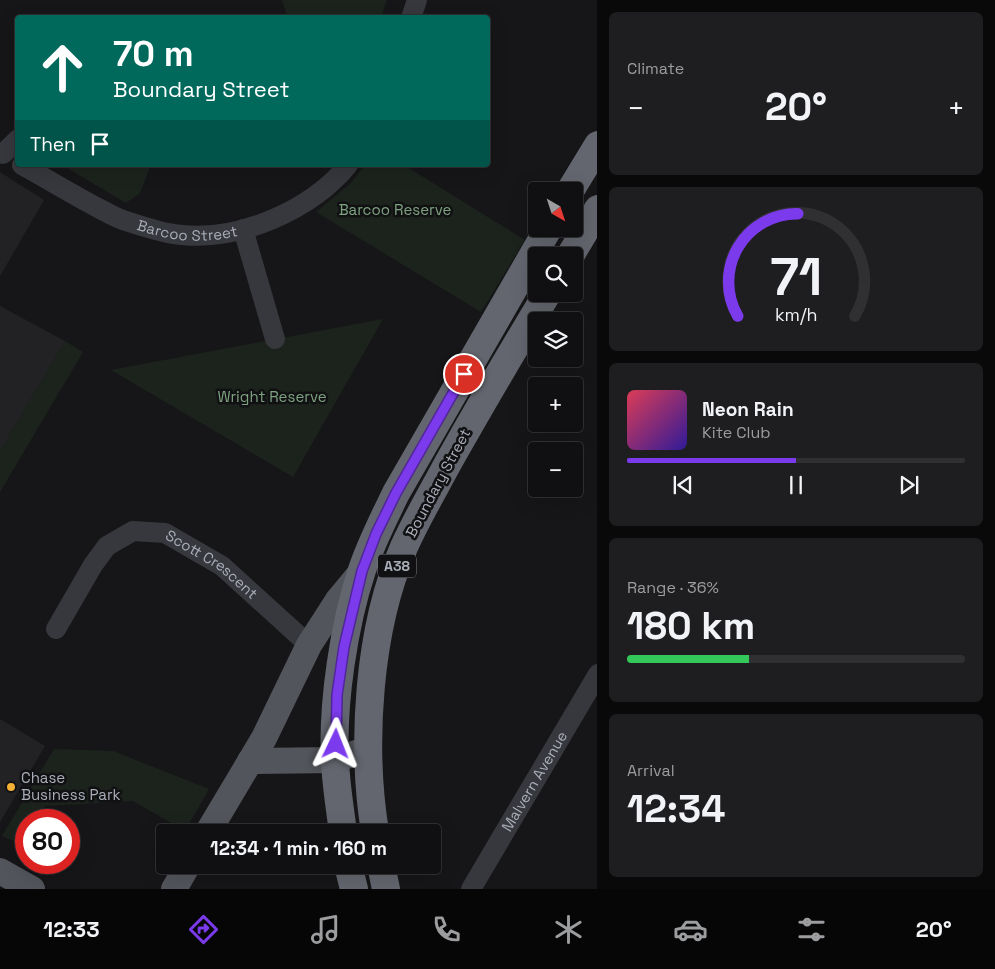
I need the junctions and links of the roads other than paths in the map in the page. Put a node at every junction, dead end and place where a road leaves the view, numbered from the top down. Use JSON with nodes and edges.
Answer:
{"nodes":[{"id":1,"x":417,"y":0,"type":"edge"},
{"id":2,"x":412,"y":15,"type":"edge"},
{"id":3,"x":15,"y":144,"type":"edge"},
{"id":4,"x":597,"y":147,"type":"edge"},
{"id":5,"x":7,"y":156,"type":"edge"},
{"id":6,"x":26,"y":167,"type":"edge"},
{"id":7,"x":346,"y":167,"type":"edge"},
{"id":8,"x":575,"y":182,"type":"edge"},
{"id":9,"x":597,"y":211,"type":"edge"},
{"id":10,"x":243,"y":229,"type":"junction"},
{"id":11,"x":543,"y":238,"type":"edge"},
{"id":12,"x":575,"y":247,"type":"edge"},
{"id":13,"x":542,"y":302,"type":"edge"},
{"id":14,"x":275,"y":339,"type":"dead end"},
{"id":15,"x":362,"y":571,"type":"junction"},
{"id":16,"x":56,"y":629,"type":"dead end"},
{"id":17,"x":309,"y":645,"type":"junction"},
{"id":18,"x":597,"y":676,"type":"edge"},
{"id":19,"x":368,"y":750,"type":"junction"},
{"id":20,"x":335,"y":760,"type":"junction"},
{"id":21,"x":250,"y":761,"type":"junction"},
{"id":22,"x":213,"y":824,"type":"edge"},
{"id":23,"x":342,"y":824,"type":"edge"},
{"id":24,"x":374,"y":824,"type":"edge"},
{"id":25,"x":0,"y":871,"type":"edge"},
{"id":26,"x":183,"y":874,"type":"edge"},
{"id":27,"x":350,"y":874,"type":"edge"},
{"id":28,"x":382,"y":874,"type":"edge"},
{"id":29,"x":32,"y":889,"type":"edge"},
{"id":30,"x":174,"y":889,"type":"edge"},
{"id":31,"x":354,"y":889,"type":"edge"},
{"id":32,"x":386,"y":889,"type":"edge"},
{"id":33,"x":471,"y":889,"type":"edge"}],
"edges":[{"from":1,"to":2,"type":"street"},
{"from":3,"to":5,"type":"street"},
{"from":4,"to":8,"type":"highway"},
{"from":6,"to":10,"type":"street","name":"Barcoo Street"},
{"from":7,"to":10,"type":"street","name":"Barcoo Street"},
{"from":9,"to":12,"type":"highway"},
{"from":10,"to":14,"type":"street"},
{"from":11,"to":15,"type":"highway","name":"Boundary Street","number":"A38"},
{"from":13,"to":19,"type":"highway","name":"Boundary Street","number":"A38"},
{"from":15,"to":17,"type":"main road","name":"Boundary Street"},
{"from":15,"to":20,"type":"highway","number":"A38"},
{"from":16,"to":17,"type":"street","name":"Scott Crescent"},
{"from":17,"to":21,"type":"main road","name":"Boundary Street"},
{"from":18,"to":33,"type":"street","name":"Malvern Avenue"},
{"from":19,"to":20,"type":"main road"},
{"from":19,"to":24,"type":"highway","number":"A38"},
{"from":20,"to":21,"type":"main road"},
{"from":20,"to":23,"type":"highway","number":"A38"},
{"from":21,"to":22,"type":"main road","name":"Boundary Street"},
{"from":25,"to":29,"type":"main road"},
{"from":26,"to":30,"type":"main road"},
{"from":27,"to":31,"type":"highway"},
{"from":28,"to":32,"type":"highway"}]}
